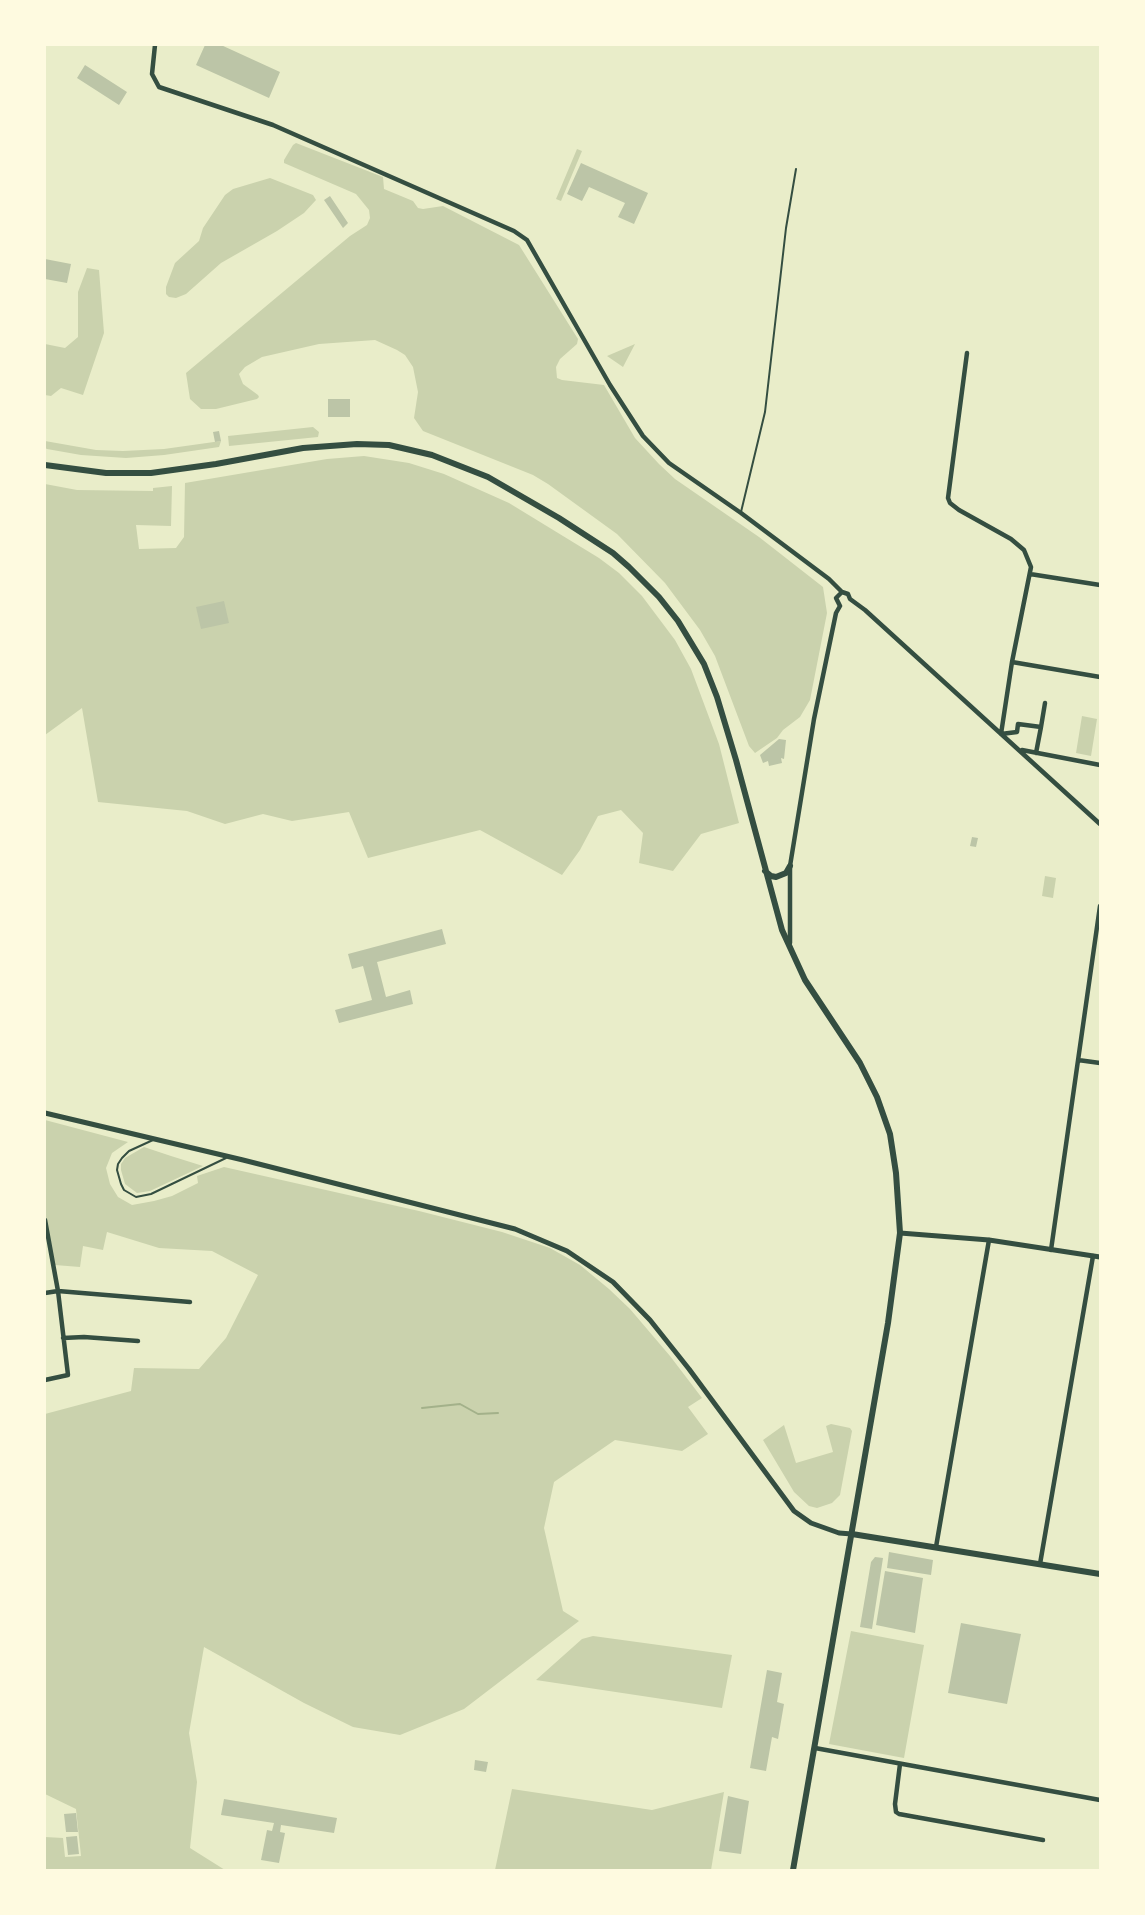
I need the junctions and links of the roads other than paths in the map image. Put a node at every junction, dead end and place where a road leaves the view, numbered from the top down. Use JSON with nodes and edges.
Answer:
{"nodes":[{"id":1,"x":155,"y":45,"type":"edge"},
{"id":2,"x":796,"y":169,"type":"dead end"},
{"id":3,"x":967,"y":353,"type":"dead end"},
{"id":4,"x":45,"y":465,"type":"edge"},
{"id":5,"x":741,"y":513,"type":"junction"},
{"id":6,"x":1030,"y":574,"type":"junction"},
{"id":7,"x":1100,"y":585,"type":"edge"},
{"id":8,"x":842,"y":592,"type":"junction"},
{"id":9,"x":850,"y":599,"type":"junction"},
{"id":10,"x":840,"y":606,"type":"junction"},
{"id":11,"x":1012,"y":662,"type":"junction"},
{"id":12,"x":1100,"y":677,"type":"edge"},
{"id":13,"x":1046,"y":703,"type":"dead end"},
{"id":14,"x":1041,"y":727,"type":"junction"},
{"id":15,"x":1001,"y":734,"type":"junction"},
{"id":16,"x":1019,"y":749,"type":"junction"},
{"id":17,"x":1036,"y":753,"type":"junction"},
{"id":18,"x":1100,"y":765,"type":"edge"},
{"id":19,"x":1100,"y":824,"type":"edge"},
{"id":20,"x":790,"y":866,"type":"junction"},
{"id":21,"x":765,"y":871,"type":"junction"},
{"id":22,"x":1100,"y":906,"type":"edge"},
{"id":23,"x":790,"y":949,"type":"junction"},
{"id":24,"x":1078,"y":1060,"type":"junction"},
{"id":25,"x":1100,"y":1063,"type":"edge"},
{"id":26,"x":45,"y":1113,"type":"edge"},
{"id":27,"x":156,"y":1139,"type":"junction"},
{"id":28,"x":228,"y":1157,"type":"junction"},
{"id":29,"x":45,"y":1220,"type":"edge"},
{"id":30,"x":900,"y":1233,"type":"junction"},
{"id":31,"x":989,"y":1240,"type":"junction"},
{"id":32,"x":1051,"y":1250,"type":"junction"},
{"id":33,"x":1093,"y":1256,"type":"junction"},
{"id":34,"x":1100,"y":1257,"type":"edge"},
{"id":35,"x":58,"y":1290,"type":"junction"},
{"id":36,"x":45,"y":1293,"type":"edge"},
{"id":37,"x":190,"y":1302,"type":"dead end"},
{"id":38,"x":63,"y":1338,"type":"junction"},
{"id":39,"x":138,"y":1341,"type":"dead end"},
{"id":40,"x":45,"y":1380,"type":"edge"},
{"id":41,"x":852,"y":1534,"type":"junction"},
{"id":42,"x":936,"y":1547,"type":"junction"},
{"id":43,"x":1040,"y":1564,"type":"junction"},
{"id":44,"x":1100,"y":1574,"type":"edge"},
{"id":45,"x":815,"y":1748,"type":"junction"},
{"id":46,"x":900,"y":1764,"type":"junction"},
{"id":47,"x":1100,"y":1800,"type":"edge"},
{"id":48,"x":1043,"y":1840,"type":"dead end"},
{"id":49,"x":793,"y":1870,"type":"edge"}],
"edges":[{"from":1,"to":5,"type":"street"},
{"from":2,"to":5,"type":"lane"},
{"from":3,"to":6,"type":"street"},
{"from":4,"to":21,"type":"main road"},
{"from":5,"to":8,"type":"street"},
{"from":6,"to":7,"type":"street"},
{"from":6,"to":11,"type":"street"},
{"from":8,"to":9,"type":"street"},
{"from":8,"to":10,"type":"street"},
{"from":9,"to":10,"type":"street"},
{"from":9,"to":15,"type":"street"},
{"from":10,"to":20,"type":"street"},
{"from":11,"to":12,"type":"street"},
{"from":11,"to":15,"type":"street"},
{"from":13,"to":14,"type":"street"},
{"from":14,"to":15,"type":"street"},
{"from":14,"to":17,"type":"street"},
{"from":15,"to":16,"type":"street"},
{"from":16,"to":17,"type":"street"},
{"from":16,"to":19,"type":"street"},
{"from":17,"to":18,"type":"street"},
{"from":20,"to":21,"type":"main road"},
{"from":20,"to":23,"type":"street"},
{"from":21,"to":23,"type":"main road"},
{"from":22,"to":24,"type":"street"},
{"from":23,"to":30,"type":"main road"},
{"from":24,"to":25,"type":"street"},
{"from":24,"to":32,"type":"street"},
{"from":26,"to":27,"type":"street"},
{"from":27,"to":28,"type":"street"},
{"from":27,"to":28,"type":"lane"},
{"from":28,"to":41,"type":"street"},
{"from":29,"to":35,"type":"street"},
{"from":30,"to":31,"type":"street"},
{"from":30,"to":41,"type":"main road"},
{"from":31,"to":32,"type":"street"},
{"from":31,"to":42,"type":"street"},
{"from":32,"to":33,"type":"street"},
{"from":33,"to":34,"type":"street"},
{"from":33,"to":43,"type":"street"},
{"from":35,"to":36,"type":"street"},
{"from":35,"to":37,"type":"street"},
{"from":35,"to":38,"type":"street"},
{"from":38,"to":39,"type":"street"},
{"from":38,"to":40,"type":"street"},
{"from":41,"to":42,"type":"main road"},
{"from":41,"to":45,"type":"main road"},
{"from":42,"to":43,"type":"main road"},
{"from":43,"to":44,"type":"main road"},
{"from":45,"to":46,"type":"street"},
{"from":45,"to":49,"type":"main road"},
{"from":46,"to":47,"type":"street"},
{"from":46,"to":48,"type":"street"}]}
